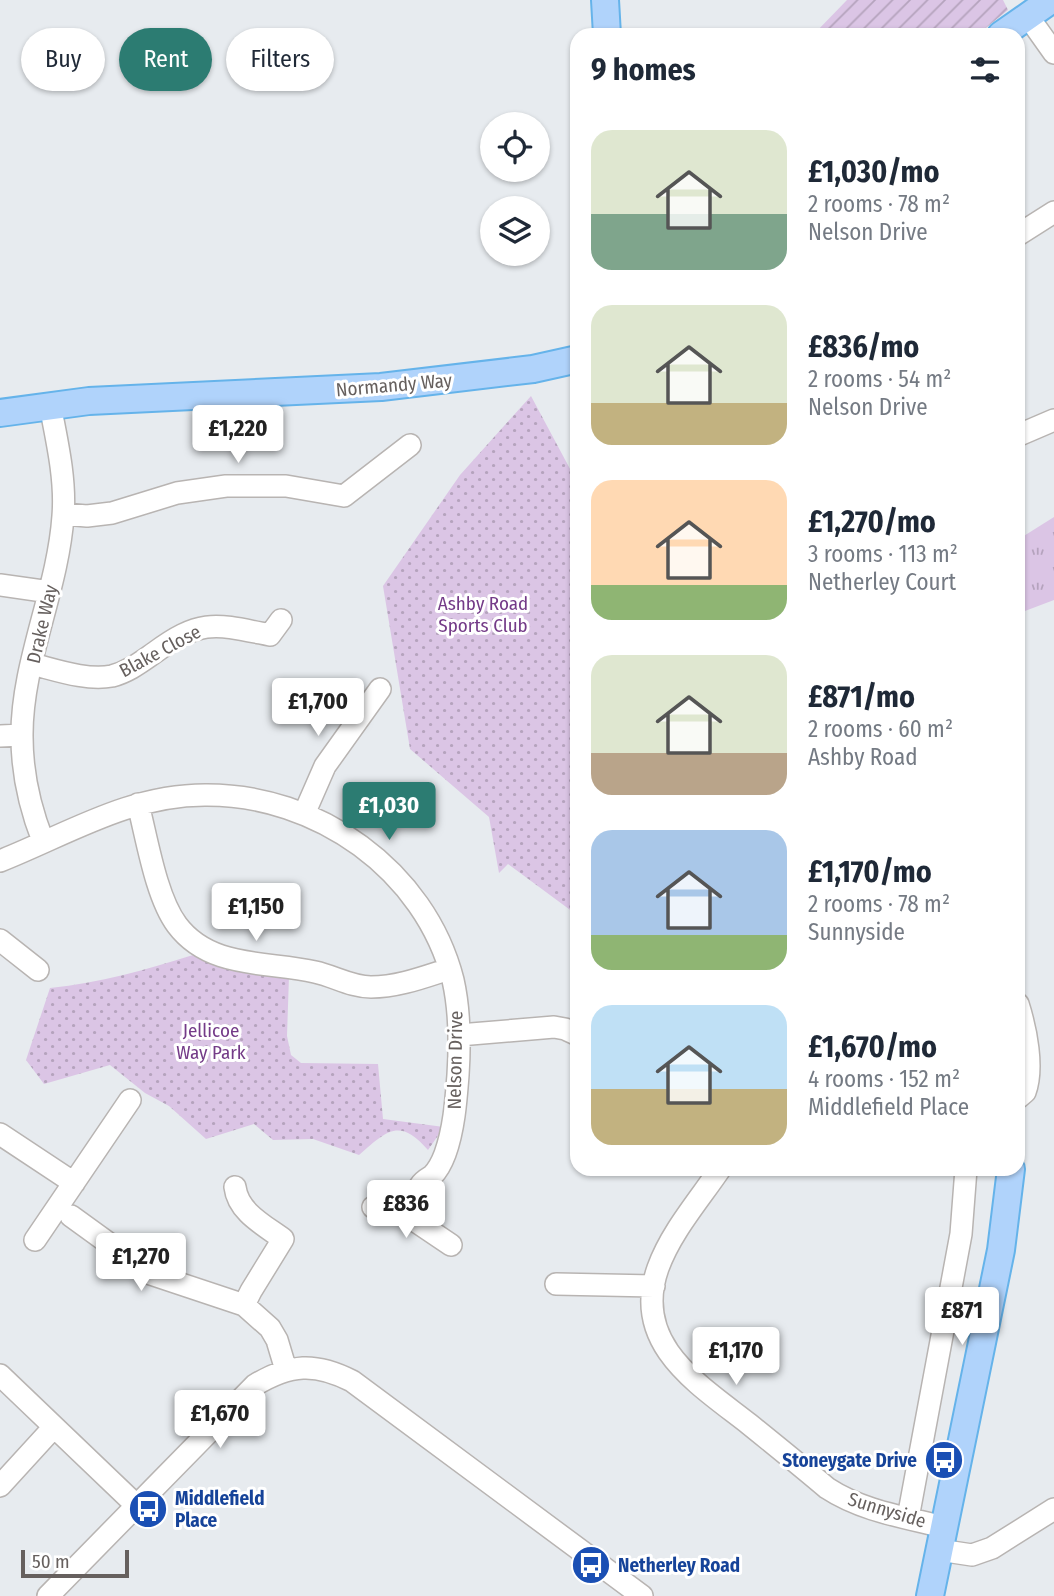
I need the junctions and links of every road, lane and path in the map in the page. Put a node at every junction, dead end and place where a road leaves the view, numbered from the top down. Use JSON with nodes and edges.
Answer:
{"nodes":[{"id":1,"x":605,"y":0,"type":"edge"},
{"id":2,"x":1051,"y":0,"type":"edge"},
{"id":3,"x":1027,"y":15,"type":"junction"},
{"id":4,"x":607,"y":28,"type":"edge"},
{"id":5,"x":1010,"y":28,"type":"edge"},
{"id":6,"x":1054,"y":53,"type":"edge"},
{"id":7,"x":1054,"y":212,"type":"edge"},
{"id":8,"x":1025,"y":231,"type":"edge"},
{"id":9,"x":570,"y":361,"type":"edge"},
{"id":10,"x":50,"y":405,"type":"junction"},
{"id":11,"x":0,"y":413,"type":"edge"},
{"id":12,"x":1054,"y":420,"type":"edge"},
{"id":13,"x":1025,"y":432,"type":"edge"},
{"id":14,"x":410,"y":445,"type":"dead end"},
{"id":15,"x":64,"y":514,"type":"junction"},
{"id":16,"x":0,"y":585,"type":"edge"},
{"id":17,"x":50,"y":592,"type":"junction"},
{"id":18,"x":281,"y":620,"type":"dead end"},
{"id":19,"x":32,"y":664,"type":"junction"},
{"id":20,"x":380,"y":689,"type":"dead end"},
{"id":21,"x":0,"y":736,"type":"edge"},
{"id":22,"x":22,"y":736,"type":"junction"},
{"id":23,"x":138,"y":804,"type":"junction"},
{"id":24,"x":304,"y":814,"type":"junction"},
{"id":25,"x":43,"y":841,"type":"junction"},
{"id":26,"x":0,"y":861,"type":"edge"},
{"id":27,"x":0,"y":940,"type":"edge"},
{"id":28,"x":449,"y":969,"type":"junction"},
{"id":29,"x":37,"y":970,"type":"dead end"},
{"id":30,"x":1025,"y":1026,"type":"edge"},
{"id":31,"x":570,"y":1031,"type":"edge"},
{"id":32,"x":459,"y":1035,"type":"junction"},
{"id":33,"x":1025,"y":1092,"type":"edge"},
{"id":34,"x":130,"y":1100,"type":"dead end"},
{"id":35,"x":0,"y":1134,"type":"edge"},
{"id":36,"x":715,"y":1176,"type":"edge"},
{"id":37,"x":965,"y":1176,"type":"edge"},
{"id":38,"x":1009,"y":1176,"type":"edge"},
{"id":39,"x":74,"y":1183,"type":"junction"},
{"id":40,"x":234,"y":1187,"type":"dead end"},
{"id":41,"x":373,"y":1207,"type":"dead end"},
{"id":42,"x":405,"y":1214,"type":"junction"},
{"id":43,"x":71,"y":1216,"type":"dead end"},
{"id":44,"x":35,"y":1240,"type":"dead end"},
{"id":45,"x":451,"y":1245,"type":"dead end"},
{"id":46,"x":556,"y":1284,"type":"dead end"},
{"id":47,"x":654,"y":1286,"type":"junction"},
{"id":48,"x":244,"y":1306,"type":"junction"},
{"id":49,"x":286,"y":1370,"type":"junction"},
{"id":50,"x":0,"y":1375,"type":"edge"},
{"id":51,"x":53,"y":1428,"type":"junction"},
{"id":52,"x":0,"y":1486,"type":"edge"},
{"id":53,"x":137,"y":1506,"type":"junction"},
{"id":54,"x":1054,"y":1509,"type":"edge"},
{"id":55,"x":908,"y":1518,"type":"junction"},
{"id":56,"x":942,"y":1539,"type":"junction"},
{"id":57,"x":48,"y":1596,"type":"edge"},
{"id":58,"x":642,"y":1596,"type":"edge"},
{"id":59,"x":930,"y":1596,"type":"edge"}],
"edges":[{"from":1,"to":4,"type":"main road"},
{"from":2,"to":3,"type":"main road"},
{"from":3,"to":5,"type":"main road"},
{"from":3,"to":6,"type":"street"},
{"from":7,"to":8,"type":"street"},
{"from":9,"to":10,"type":"main road","name":"Normandy Way"},
{"from":10,"to":11,"type":"main road","name":"Normandy Way"},
{"from":10,"to":15,"type":"street","name":"Drake Way"},
{"from":12,"to":13,"type":"street"},
{"from":14,"to":15,"type":"street"},
{"from":15,"to":17,"type":"street","name":"Drake Way"},
{"from":16,"to":17,"type":"street"},
{"from":17,"to":19,"type":"street","name":"Drake Way"},
{"from":18,"to":19,"type":"street","name":"Blake Close"},
{"from":19,"to":22,"type":"street","name":"Drake Way"},
{"from":20,"to":24,"type":"street"},
{"from":21,"to":22,"type":"street"},
{"from":22,"to":25,"type":"street","name":"Drake Way"},
{"from":23,"to":24,"type":"street","name":"Nelson Drive"},
{"from":23,"to":25,"type":"street","name":"Nelson Drive"},
{"from":23,"to":28,"type":"street"},
{"from":24,"to":28,"type":"street","name":"Nelson Drive"},
{"from":25,"to":26,"type":"street","name":"Nelson Drive"},
{"from":27,"to":29,"type":"street"},
{"from":28,"to":32,"type":"street","name":"Nelson Drive"},
{"from":30,"to":33,"type":"street"},
{"from":31,"to":32,"type":"street"},
{"from":32,"to":42,"type":"street","name":"Nelson Drive"},
{"from":34,"to":39,"type":"street"},
{"from":35,"to":39,"type":"street"},
{"from":36,"to":47,"type":"street","name":"Sunnyside"},
{"from":37,"to":55,"type":"street"},
{"from":38,"to":56,"type":"main road"},
{"from":39,"to":44,"type":"street"},
{"from":40,"to":48,"type":"street"},
{"from":41,"to":42,"type":"street"},
{"from":42,"to":45,"type":"street"},
{"from":43,"to":48,"type":"street"},
{"from":46,"to":47,"type":"street"},
{"from":47,"to":55,"type":"street","name":"Sunnyside"},
{"from":48,"to":49,"type":"street"},
{"from":49,"to":53,"type":"street"},
{"from":49,"to":58,"type":"street"},
{"from":50,"to":51,"type":"street"},
{"from":51,"to":52,"type":"street"},
{"from":51,"to":53,"type":"street"},
{"from":53,"to":57,"type":"street"},
{"from":54,"to":56,"type":"street","name":"Sunnyside"},
{"from":55,"to":56,"type":"street","name":"Sunnyside"},
{"from":56,"to":59,"type":"main road"}]}
